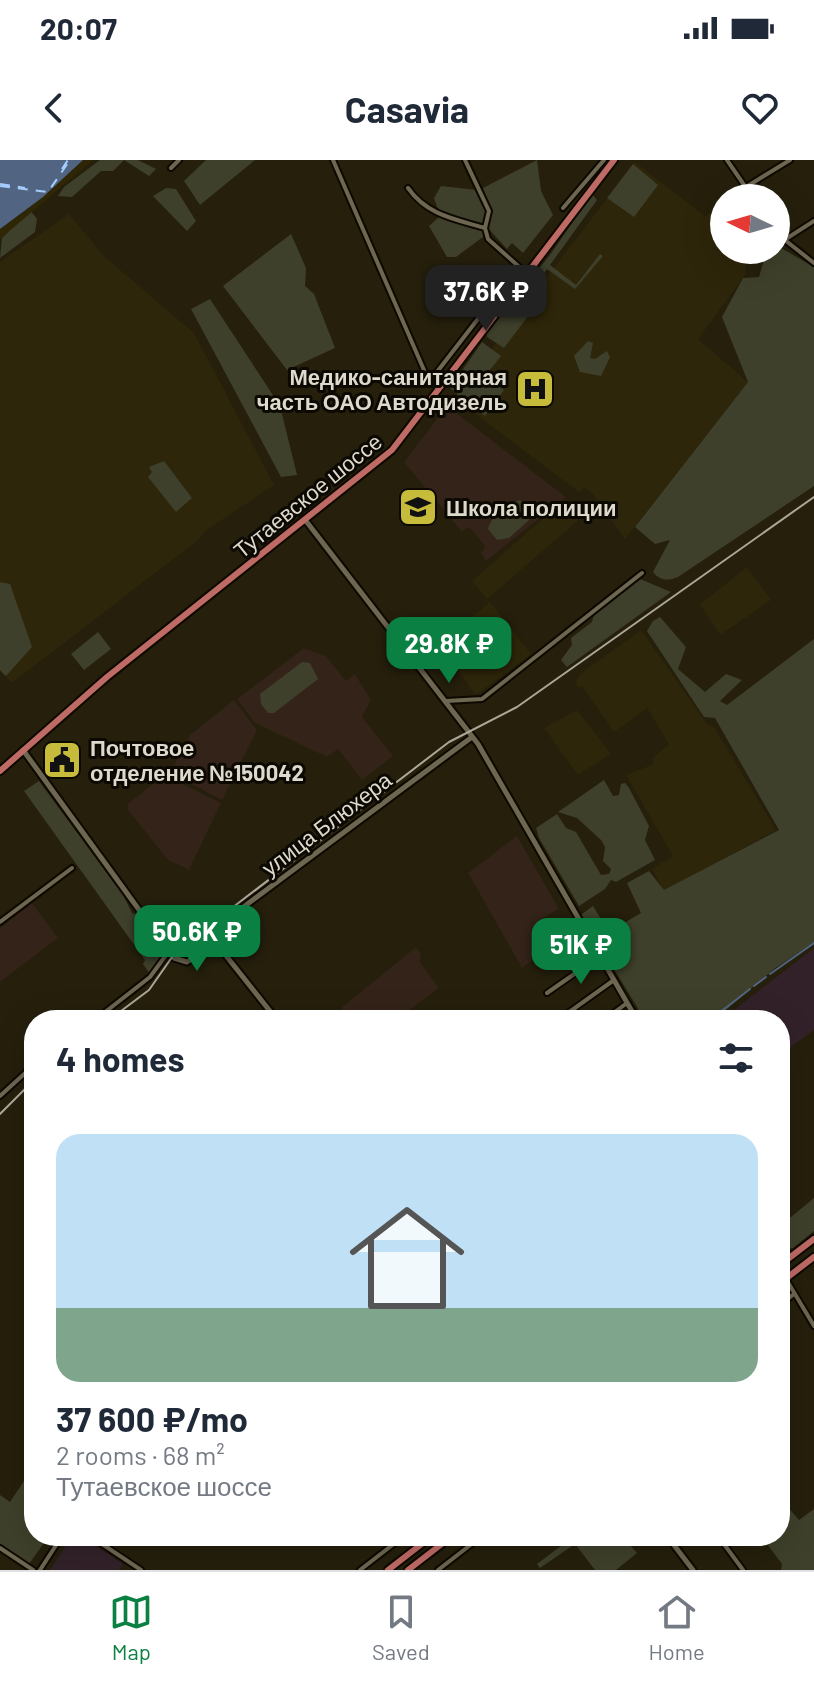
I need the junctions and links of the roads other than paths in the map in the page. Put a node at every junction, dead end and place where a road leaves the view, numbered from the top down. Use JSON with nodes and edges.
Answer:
{"nodes":[{"id":1,"x":179,"y":160,"type":"edge"},
{"id":2,"x":333,"y":160,"type":"edge"},
{"id":3,"x":465,"y":160,"type":"edge"},
{"id":4,"x":604,"y":160,"type":"edge"},
{"id":5,"x":614,"y":160,"type":"edge"},
{"id":6,"x":727,"y":160,"type":"edge"},
{"id":7,"x":790,"y":160,"type":"edge"},
{"id":8,"x":171,"y":168,"type":"dead end"},
{"id":9,"x":582,"y":184,"type":"junction"},
{"id":10,"x":744,"y":184,"type":"edge"},
{"id":11,"x":751,"y":184,"type":"edge"},
{"id":12,"x":408,"y":188,"type":"dead end"},
{"id":13,"x":590,"y":191,"type":"junction"},
{"id":14,"x":563,"y":208,"type":"dead end"},
{"id":15,"x":814,"y":221,"type":"edge"},
{"id":16,"x":485,"y":228,"type":"junction"},
{"id":17,"x":790,"y":236,"type":"edge"},
{"id":18,"x":790,"y":248,"type":"edge"},
{"id":19,"x":814,"y":263,"type":"edge"},
{"id":20,"x":518,"y":267,"type":"junction"},
{"id":21,"x":526,"y":273,"type":"junction"},
{"id":22,"x":430,"y":381,"type":"junction"},
{"id":23,"x":440,"y":390,"type":"junction"},
{"id":24,"x":306,"y":521,"type":"junction"},
{"id":25,"x":642,"y":573,"type":"dead end"},
{"id":26,"x":443,"y":701,"type":"junction"},
{"id":27,"x":472,"y":737,"type":"junction"},
{"id":28,"x":23,"y":750,"type":"junction"},
{"id":29,"x":0,"y":771,"type":"edge"},
{"id":30,"x":72,"y":868,"type":"dead end"},
{"id":31,"x":0,"y":922,"type":"edge"},
{"id":32,"x":216,"y":943,"type":"junction"},
{"id":33,"x":169,"y":951,"type":"junction"},
{"id":34,"x":600,"y":956,"type":"junction"},
{"id":35,"x":614,"y":980,"type":"junction"},
{"id":36,"x":547,"y":993,"type":"dead end"},
{"id":37,"x":627,"y":1003,"type":"junction"},
{"id":38,"x":108,"y":1010,"type":"edge"},
{"id":39,"x":269,"y":1010,"type":"edge"},
{"id":40,"x":572,"y":1010,"type":"edge"},
{"id":41,"x":618,"y":1010,"type":"edge"},
{"id":42,"x":631,"y":1010,"type":"edge"},
{"id":43,"x":24,"y":1074,"type":"edge"},
{"id":44,"x":0,"y":1096,"type":"edge"},
{"id":45,"x":814,"y":1239,"type":"edge"},
{"id":46,"x":814,"y":1257,"type":"edge"},
{"id":47,"x":790,"y":1259,"type":"edge"},
{"id":48,"x":790,"y":1276,"type":"edge"},
{"id":49,"x":790,"y":1289,"type":"edge"},
{"id":50,"x":795,"y":1294,"type":"junction"},
{"id":51,"x":790,"y":1298,"type":"edge"},
{"id":52,"x":814,"y":1326,"type":"edge"},
{"id":53,"x":56,"y":1546,"type":"edge"},
{"id":54,"x":105,"y":1546,"type":"edge"},
{"id":55,"x":391,"y":1546,"type":"edge"},
{"id":56,"x":419,"y":1546,"type":"edge"},
{"id":57,"x":439,"y":1546,"type":"edge"},
{"id":58,"x":469,"y":1546,"type":"edge"},
{"id":59,"x":675,"y":1546,"type":"edge"},
{"id":60,"x":725,"y":1546,"type":"edge"},
{"id":61,"x":0,"y":1548,"type":"edge"},
{"id":62,"x":33,"y":1570,"type":"edge"},
{"id":63,"x":40,"y":1570,"type":"edge"},
{"id":64,"x":141,"y":1570,"type":"edge"},
{"id":65,"x":360,"y":1570,"type":"edge"},
{"id":66,"x":388,"y":1570,"type":"edge"},
{"id":67,"x":408,"y":1570,"type":"edge"},
{"id":68,"x":438,"y":1570,"type":"edge"},
{"id":69,"x":693,"y":1570,"type":"edge"},
{"id":70,"x":743,"y":1570,"type":"edge"}],
"edges":[{"from":1,"to":8,"type":"street"},
{"from":2,"to":22,"type":"street"},
{"from":3,"to":16,"type":"street"},
{"from":4,"to":9,"type":"street"},
{"from":5,"to":13,"type":"main road","name":"Тутаевское шоссе"},
{"from":6,"to":10,"type":"street"},
{"from":7,"to":11,"type":"street"},
{"from":9,"to":13,"type":"street"},
{"from":9,"to":14,"type":"street"},
{"from":12,"to":16,"type":"street"},
{"from":13,"to":21,"type":"main road","name":"Тутаевское шоссе"},
{"from":15,"to":17,"type":"street"},
{"from":16,"to":20,"type":"street"},
{"from":18,"to":19,"type":"street"},
{"from":20,"to":21,"type":"street"},
{"from":20,"to":22,"type":"street"},
{"from":21,"to":23,"type":"main road","name":"Тутаевское шоссе"},
{"from":22,"to":23,"type":"street"},
{"from":23,"to":24,"type":"main road","name":"Тутаевское шоссе"},
{"from":24,"to":26,"type":"street"},
{"from":24,"to":28,"type":"main road","name":"Тутаевское шоссе"},
{"from":25,"to":26,"type":"street"},
{"from":26,"to":27,"type":"street"},
{"from":27,"to":32,"type":"street","name":"улица Блюхера"},
{"from":27,"to":34,"type":"street"},
{"from":28,"to":29,"type":"main road","name":"Тутаевское шоссе"},
{"from":28,"to":33,"type":"street"},
{"from":30,"to":31,"type":"street"},
{"from":32,"to":33,"type":"street"},
{"from":32,"to":39,"type":"street"},
{"from":33,"to":38,"type":"street"},
{"from":34,"to":35,"type":"street"},
{"from":34,"to":36,"type":"street"},
{"from":35,"to":37,"type":"street"},
{"from":35,"to":40,"type":"street"},
{"from":37,"to":41,"type":"street"},
{"from":37,"to":42,"type":"street"},
{"from":43,"to":44,"type":"street"},
{"from":45,"to":47,"type":"main road"},
{"from":46,"to":48,"type":"main road"},
{"from":49,"to":50,"type":"street"},
{"from":50,"to":51,"type":"street"},
{"from":50,"to":52,"type":"street"},
{"from":53,"to":63,"type":"street"},
{"from":54,"to":64,"type":"street"},
{"from":55,"to":65,"type":"street"},
{"from":56,"to":66,"type":"main road"},
{"from":57,"to":67,"type":"main road"},
{"from":58,"to":68,"type":"street"},
{"from":59,"to":69,"type":"street"},
{"from":60,"to":70,"type":"street"},
{"from":61,"to":62,"type":"street"}]}
